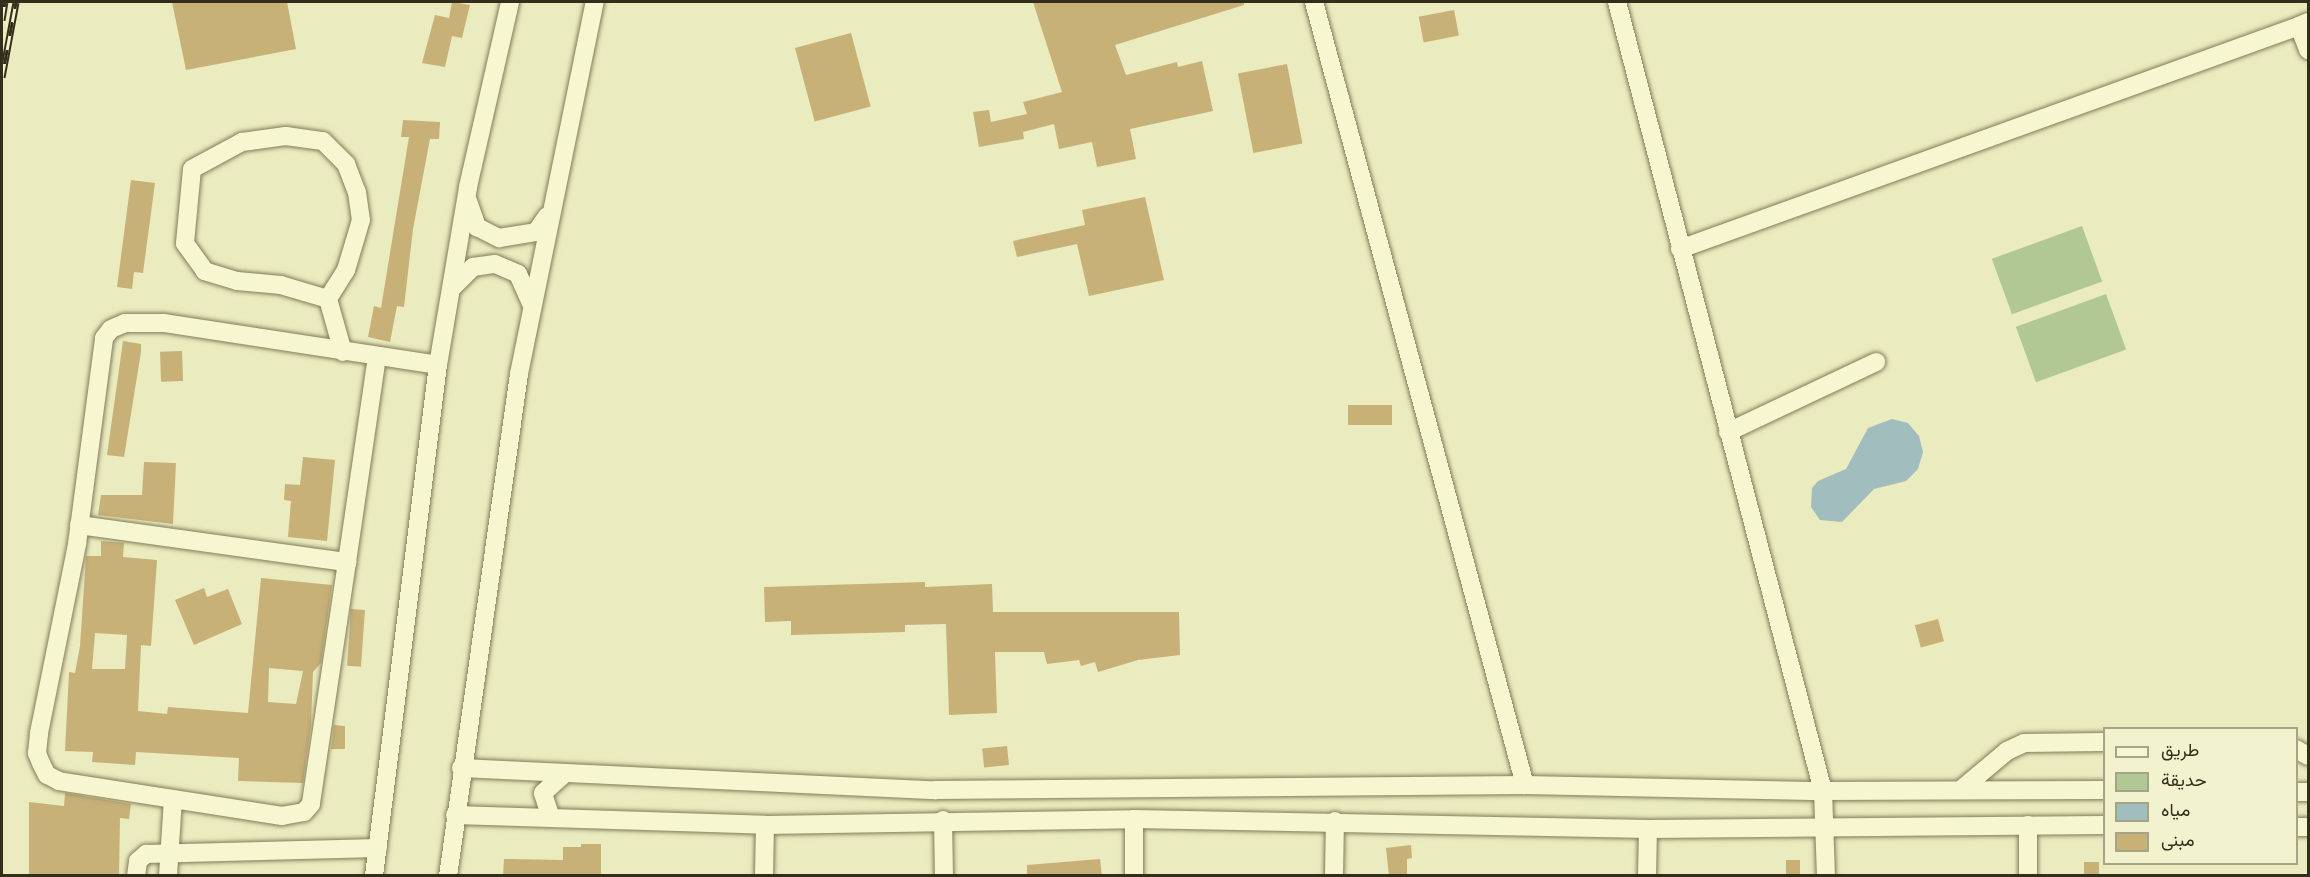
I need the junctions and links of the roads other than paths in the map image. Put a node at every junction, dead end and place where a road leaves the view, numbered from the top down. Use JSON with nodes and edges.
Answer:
{"nodes":[{"id":1,"x":510,"y":2,"type":"edge"},
{"id":2,"x":595,"y":2,"type":"edge"},
{"id":3,"x":1314,"y":2,"type":"edge"},
{"id":4,"x":1617,"y":2,"type":"edge"},
{"id":5,"x":2304,"y":24,"type":"edge"},
{"id":6,"x":2308,"y":50,"type":"edge"},
{"id":7,"x":468,"y":188,"type":"junction"},
{"id":8,"x":551,"y":208,"type":"junction"},
{"id":9,"x":1680,"y":249,"type":"junction"},
{"id":10,"x":450,"y":291,"type":"junction"},
{"id":11,"x":328,"y":299,"type":"junction"},
{"id":12,"x":531,"y":305,"type":"junction"},
{"id":13,"x":343,"y":352,"type":"junction"},
{"id":14,"x":377,"y":357,"type":"junction"},
{"id":15,"x":1876,"y":362,"type":"dead end"},
{"id":16,"x":438,"y":365,"type":"junction"},
{"id":17,"x":1728,"y":432,"type":"junction"},
{"id":18,"x":79,"y":525,"type":"junction"},
{"id":19,"x":347,"y":562,"type":"junction"},
{"id":20,"x":2103,"y":741,"type":"edge"},
{"id":21,"x":461,"y":768,"type":"junction"},
{"id":22,"x":564,"y":774,"type":"junction"},
{"id":23,"x":1525,"y":785,"type":"junction"},
{"id":24,"x":1963,"y":788,"type":"junction"},
{"id":25,"x":2103,"y":790,"type":"edge"},
{"id":26,"x":1823,"y":791,"type":"junction"},
{"id":27,"x":173,"y":799,"type":"junction"},
{"id":28,"x":455,"y":815,"type":"junction"},
{"id":29,"x":551,"y":818,"type":"junction"},
{"id":30,"x":1134,"y":819,"type":"junction"},
{"id":31,"x":944,"y":820,"type":"junction"},
{"id":32,"x":1335,"y":821,"type":"junction"},
{"id":33,"x":1826,"y":824,"type":"junction"},
{"id":34,"x":765,"y":825,"type":"junction"},
{"id":35,"x":2028,"y":825,"type":"junction"},
{"id":36,"x":2103,"y":825,"type":"edge"},
{"id":37,"x":1648,"y":829,"type":"junction"},
{"id":38,"x":378,"y":848,"type":"junction"},
{"id":39,"x":169,"y":851,"type":"junction"},
{"id":40,"x":136,"y":876,"type":"edge"},
{"id":41,"x":168,"y":876,"type":"edge"},
{"id":42,"x":374,"y":876,"type":"edge"},
{"id":43,"x":447,"y":876,"type":"edge"},
{"id":44,"x":764,"y":876,"type":"edge"},
{"id":45,"x":944,"y":876,"type":"edge"},
{"id":46,"x":1134,"y":876,"type":"edge"},
{"id":47,"x":1334,"y":876,"type":"edge"},
{"id":48,"x":1647,"y":876,"type":"edge"},
{"id":49,"x":1827,"y":876,"type":"edge"},
{"id":50,"x":2028,"y":876,"type":"edge"}],
"edges":[{"from":1,"to":7,"type":"street"},
{"from":2,"to":8,"type":"street"},
{"from":3,"to":23,"type":"street"},
{"from":4,"to":9,"type":"street"},
{"from":5,"to":6,"type":"street"},
{"from":5,"to":9,"type":"street"},
{"from":7,"to":8,"type":"street"},
{"from":7,"to":10,"type":"street"},
{"from":8,"to":12,"type":"street"},
{"from":9,"to":17,"type":"street"},
{"from":10,"to":12,"type":"street"},
{"from":10,"to":16,"type":"street"},
{"from":11,"to":11,"type":"street"},
{"from":11,"to":13,"type":"street"},
{"from":12,"to":21,"type":"street"},
{"from":13,"to":14,"type":"street"},
{"from":13,"to":18,"type":"street"},
{"from":14,"to":16,"type":"street"},
{"from":14,"to":19,"type":"street"},
{"from":15,"to":17,"type":"street"},
{"from":16,"to":38,"type":"street"},
{"from":17,"to":26,"type":"street"},
{"from":18,"to":19,"type":"street"},
{"from":18,"to":27,"type":"street"},
{"from":19,"to":27,"type":"street"},
{"from":20,"to":24,"type":"street"},
{"from":21,"to":22,"type":"street"},
{"from":21,"to":28,"type":"street"},
{"from":22,"to":23,"type":"street"},
{"from":22,"to":29,"type":"street"},
{"from":23,"to":26,"type":"street"},
{"from":24,"to":25,"type":"street"},
{"from":24,"to":26,"type":"street"},
{"from":26,"to":33,"type":"street"},
{"from":27,"to":39,"type":"street"},
{"from":28,"to":29,"type":"street"},
{"from":28,"to":43,"type":"street"},
{"from":29,"to":34,"type":"street"},
{"from":30,"to":31,"type":"street"},
{"from":30,"to":32,"type":"street"},
{"from":30,"to":46,"type":"street"},
{"from":31,"to":34,"type":"street"},
{"from":31,"to":45,"type":"street"},
{"from":32,"to":37,"type":"street"},
{"from":32,"to":47,"type":"street"},
{"from":33,"to":35,"type":"street"},
{"from":33,"to":37,"type":"street"},
{"from":33,"to":49,"type":"street"},
{"from":34,"to":44,"type":"street"},
{"from":35,"to":36,"type":"street"},
{"from":35,"to":50,"type":"street"},
{"from":37,"to":48,"type":"street"},
{"from":38,"to":39,"type":"street"},
{"from":38,"to":42,"type":"street"},
{"from":39,"to":40,"type":"street"},
{"from":39,"to":41,"type":"street"}]}
